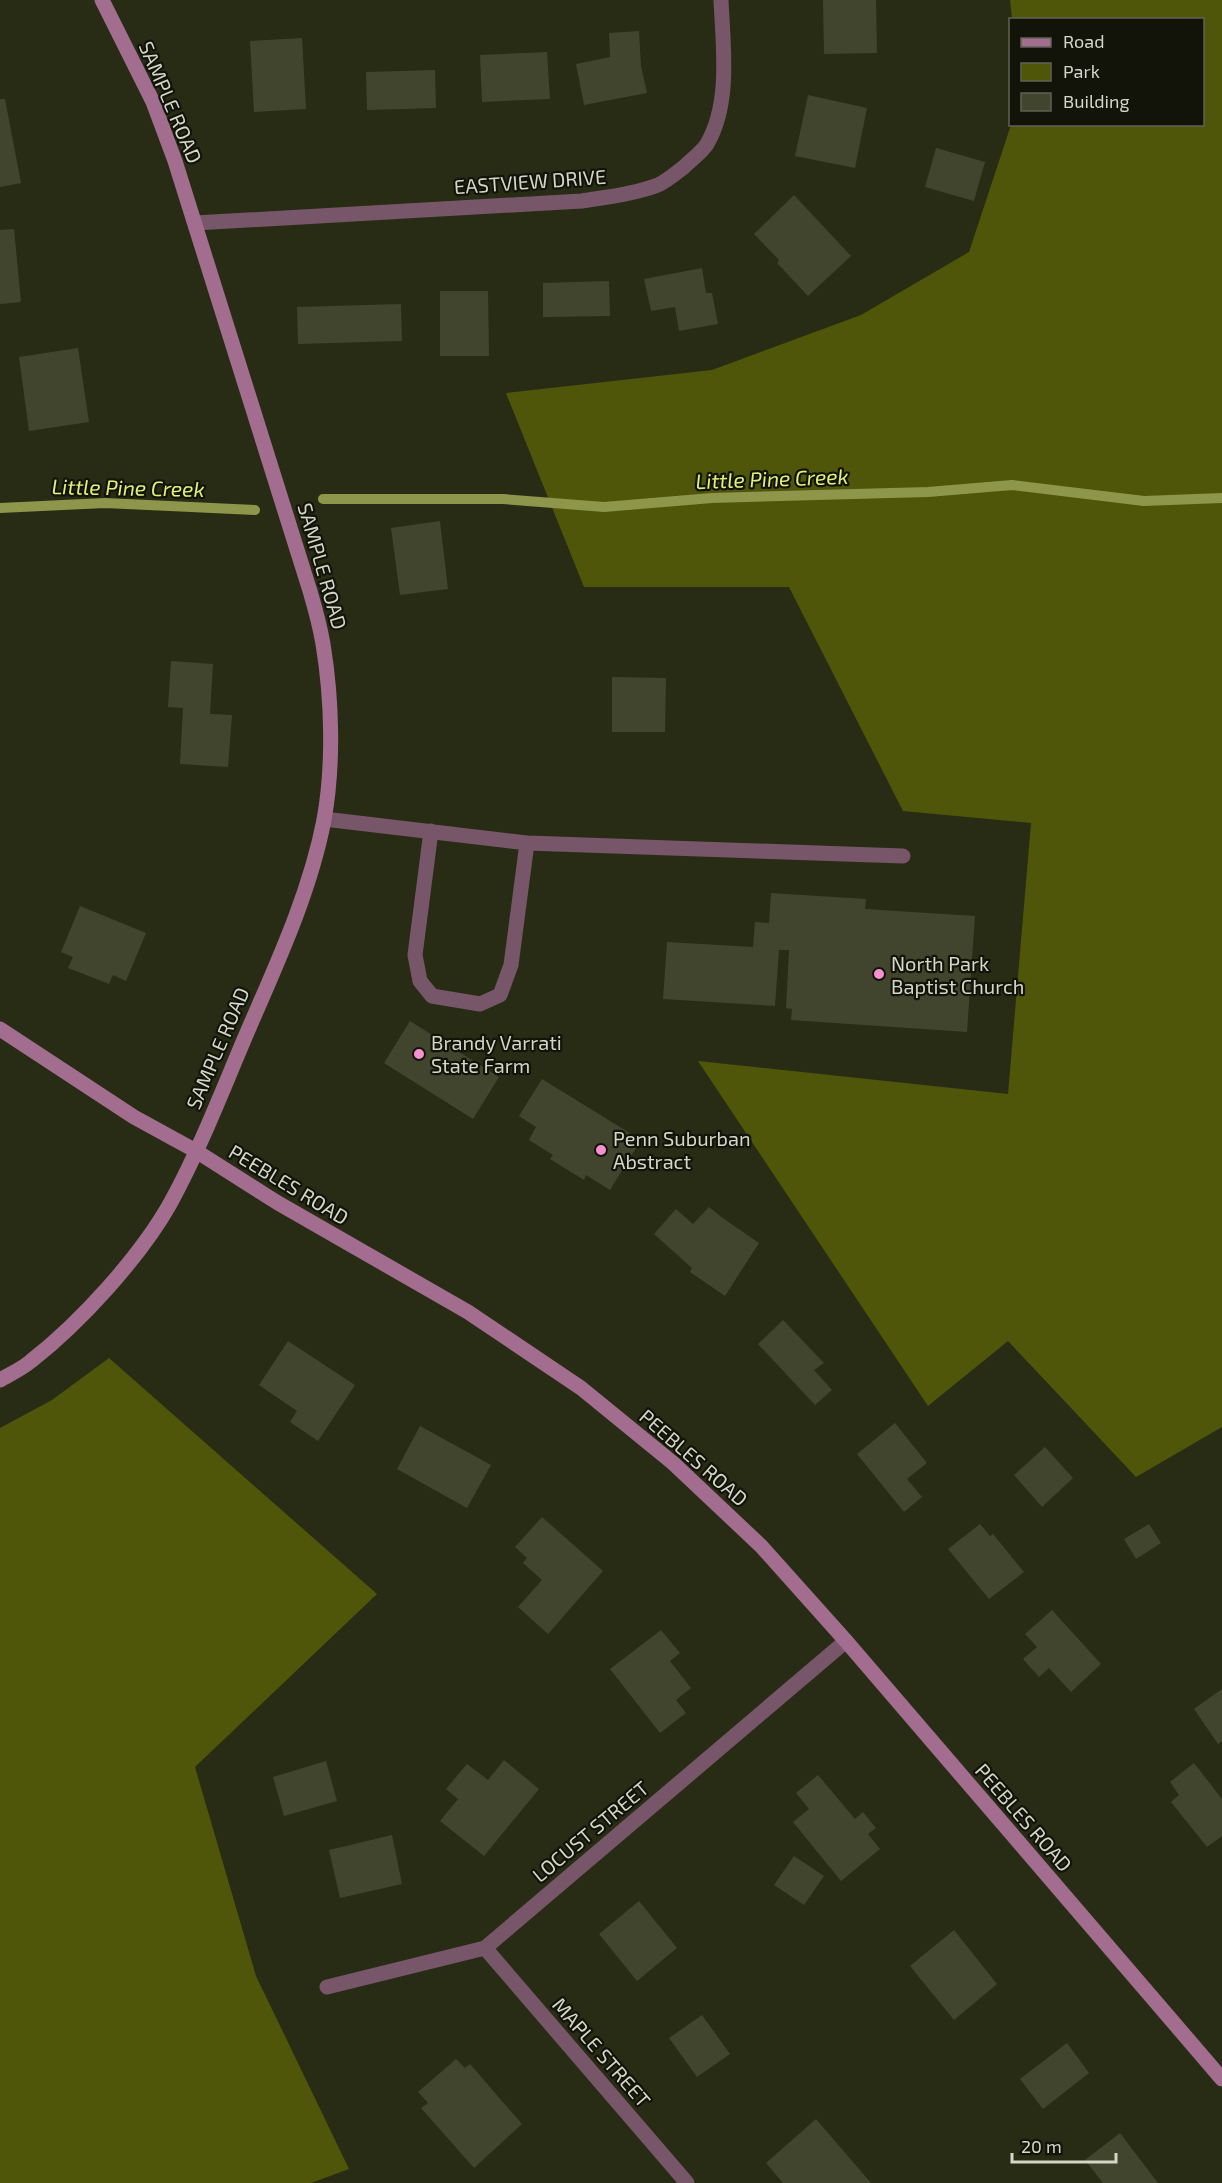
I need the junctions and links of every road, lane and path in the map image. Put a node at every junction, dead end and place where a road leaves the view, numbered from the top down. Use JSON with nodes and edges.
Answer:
{"nodes":[{"id":1,"x":102,"y":0,"type":"edge"},
{"id":2,"x":721,"y":0,"type":"edge"},
{"id":3,"x":195,"y":223,"type":"junction"},
{"id":4,"x":324,"y":819,"type":"junction"},
{"id":5,"x":431,"y":831,"type":"junction"},
{"id":6,"x":527,"y":843,"type":"junction"},
{"id":7,"x":903,"y":856,"type":"dead end"},
{"id":8,"x":0,"y":1029,"type":"edge"},
{"id":9,"x":196,"y":1152,"type":"junction"},
{"id":10,"x":0,"y":1380,"type":"edge"},
{"id":11,"x":846,"y":1641,"type":"junction"},
{"id":12,"x":485,"y":1948,"type":"junction"},
{"id":13,"x":327,"y":1987,"type":"dead end"},
{"id":14,"x":1222,"y":2079,"type":"edge"},
{"id":15,"x":687,"y":2183,"type":"edge"}],
"edges":[{"from":1,"to":3,"type":"street","name":"SAMPLE ROAD"},
{"from":2,"to":3,"type":"street","name":"EASTVIEW DRIVE"},
{"from":3,"to":4,"type":"street","name":"SAMPLE ROAD"},
{"from":4,"to":5,"type":"street"},
{"from":4,"to":9,"type":"street","name":"SAMPLE ROAD"},
{"from":5,"to":6,"type":"street"},
{"from":5,"to":6,"type":"street"},
{"from":6,"to":7,"type":"street"},
{"from":8,"to":9,"type":"street","name":"PEEBLES ROAD"},
{"from":9,"to":10,"type":"street","name":"SAMPLE ROAD"},
{"from":9,"to":11,"type":"street","name":"PEEBLES ROAD"},
{"from":11,"to":12,"type":"street","name":"LOCUST STREET"},
{"from":11,"to":14,"type":"street","name":"PEEBLES ROAD"},
{"from":12,"to":13,"type":"street","name":"LOCUST STREET"},
{"from":12,"to":15,"type":"street","name":"MAPLE STREET"}]}
